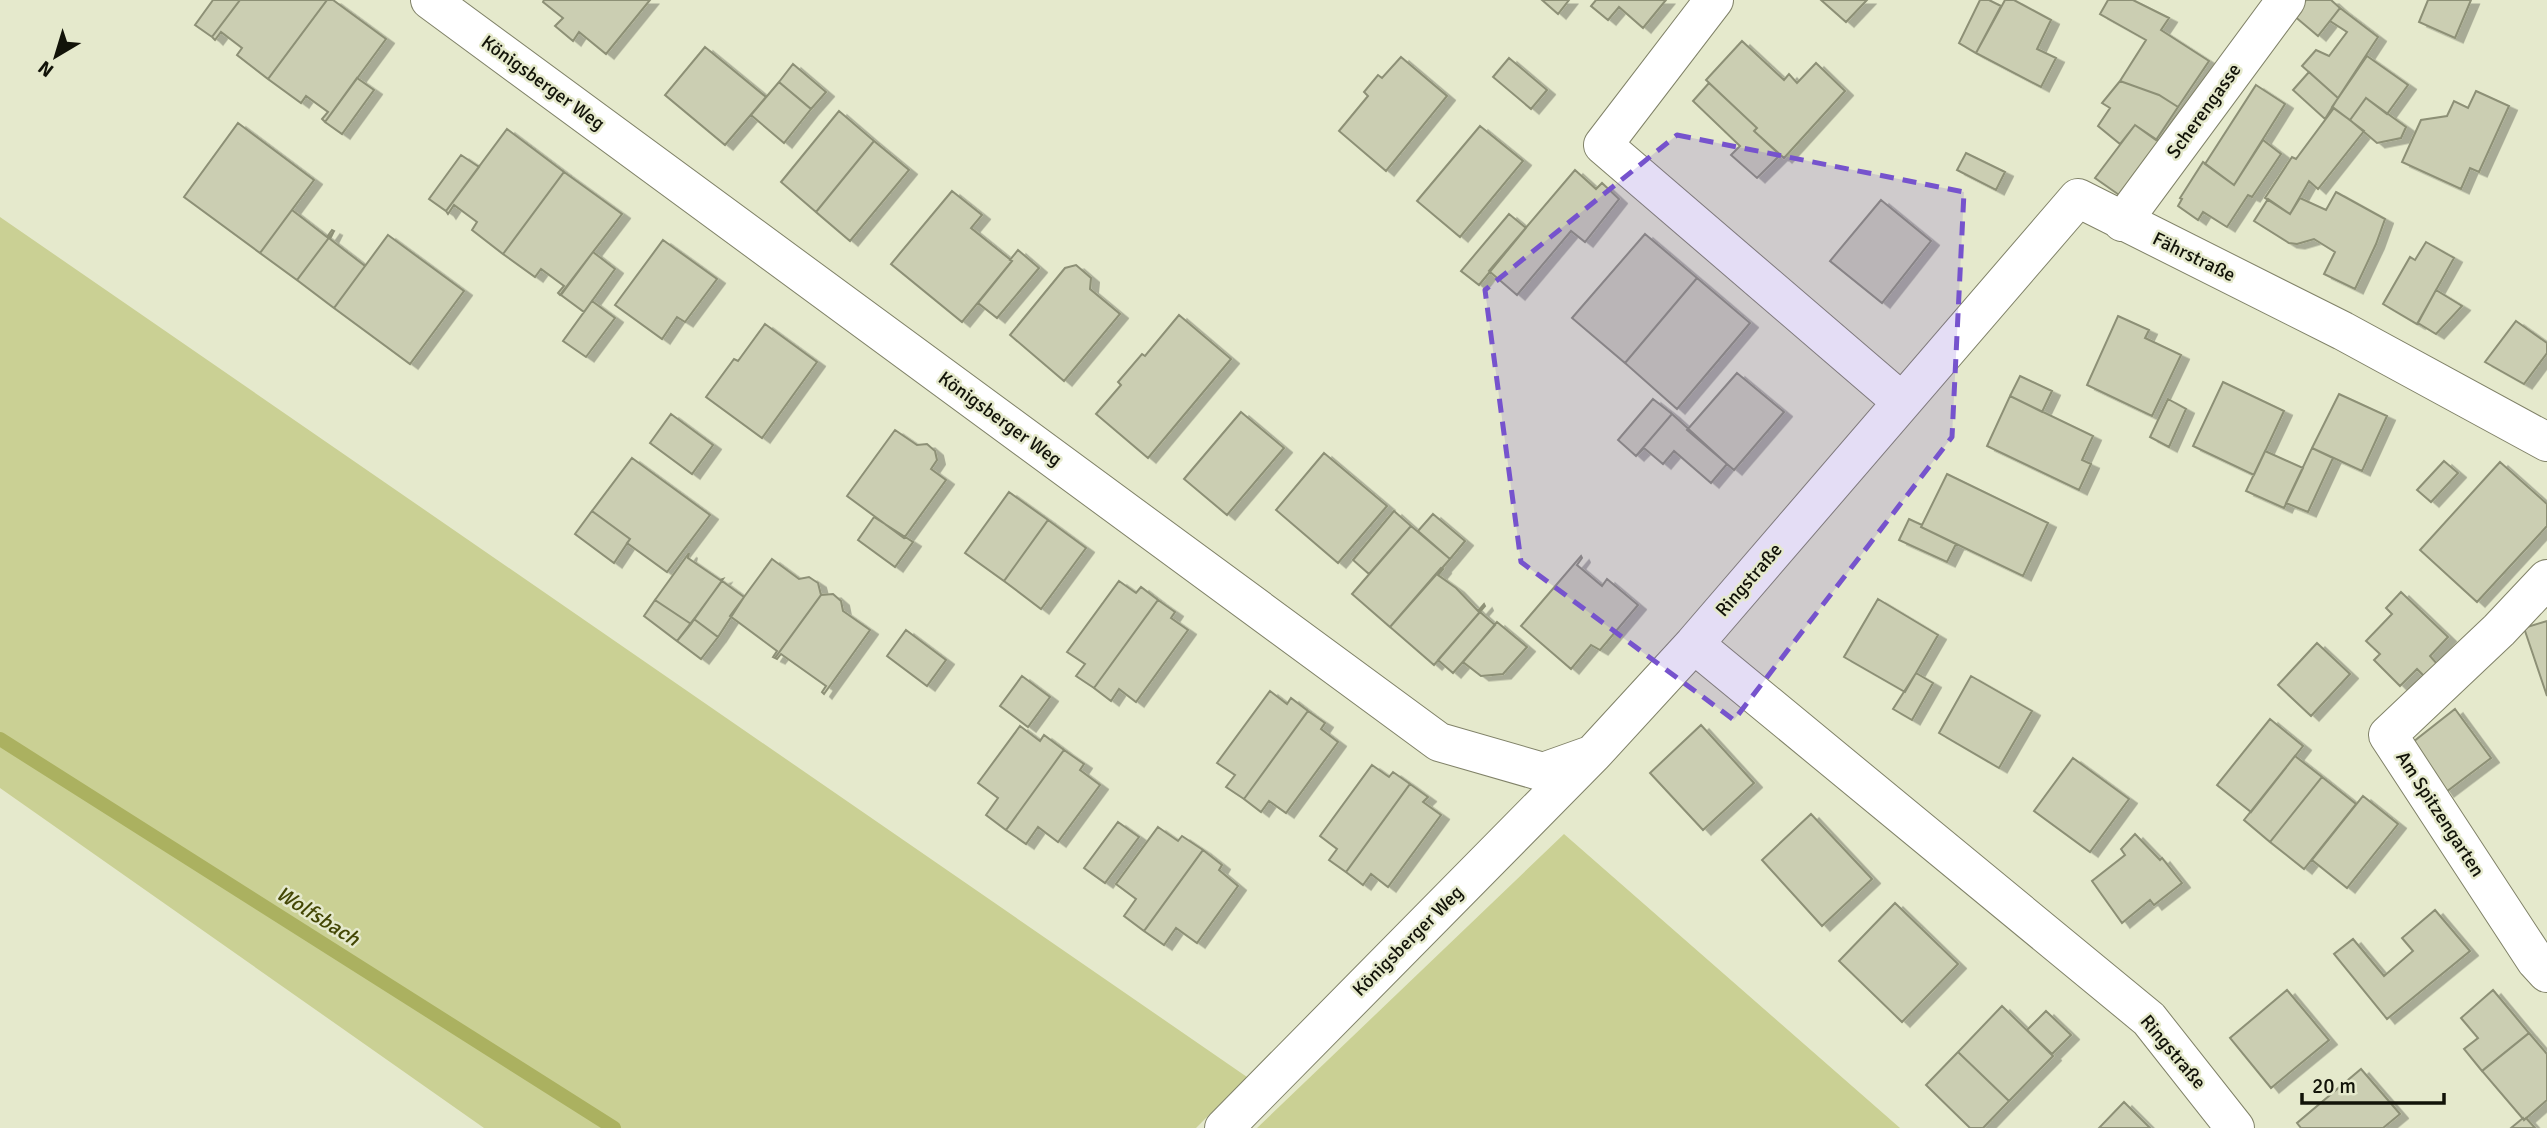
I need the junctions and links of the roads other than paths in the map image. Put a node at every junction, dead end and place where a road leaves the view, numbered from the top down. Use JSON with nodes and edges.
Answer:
{"nodes":[{"id":1,"x":430,"y":0,"type":"edge"},
{"id":2,"x":1714,"y":0,"type":"edge"},
{"id":3,"x":2286,"y":0,"type":"edge"},
{"id":4,"x":2122,"y":222,"type":"junction"},
{"id":5,"x":1902,"y":402,"type":"junction"},
{"id":6,"x":2547,"y":442,"type":"edge"},
{"id":7,"x":2547,"y":579,"type":"edge"},
{"id":8,"x":1694,"y":644,"type":"junction"},
{"id":9,"x":1593,"y":754,"type":"junction"},
{"id":10,"x":2547,"y":973,"type":"edge"},
{"id":11,"x":1224,"y":1128,"type":"edge"},
{"id":12,"x":2235,"y":1128,"type":"edge"}],
"edges":[{"from":1,"to":9,"type":"street","name":"Königsberger Weg"},
{"from":2,"to":5,"type":"street"},
{"from":3,"to":4,"type":"street","name":"Scherengasse"},
{"from":4,"to":5,"type":"street","name":"Fährstraße"},
{"from":4,"to":6,"type":"street","name":"Fährstraße"},
{"from":5,"to":8,"type":"street","name":"Ringstraße"},
{"from":7,"to":10,"type":"street","name":"Am Spitzengarten"},
{"from":8,"to":9,"type":"street","name":"Königsberger Weg"},
{"from":8,"to":12,"type":"street","name":"Ringstraße"},
{"from":9,"to":11,"type":"street","name":"Königsberger Weg"}]}
